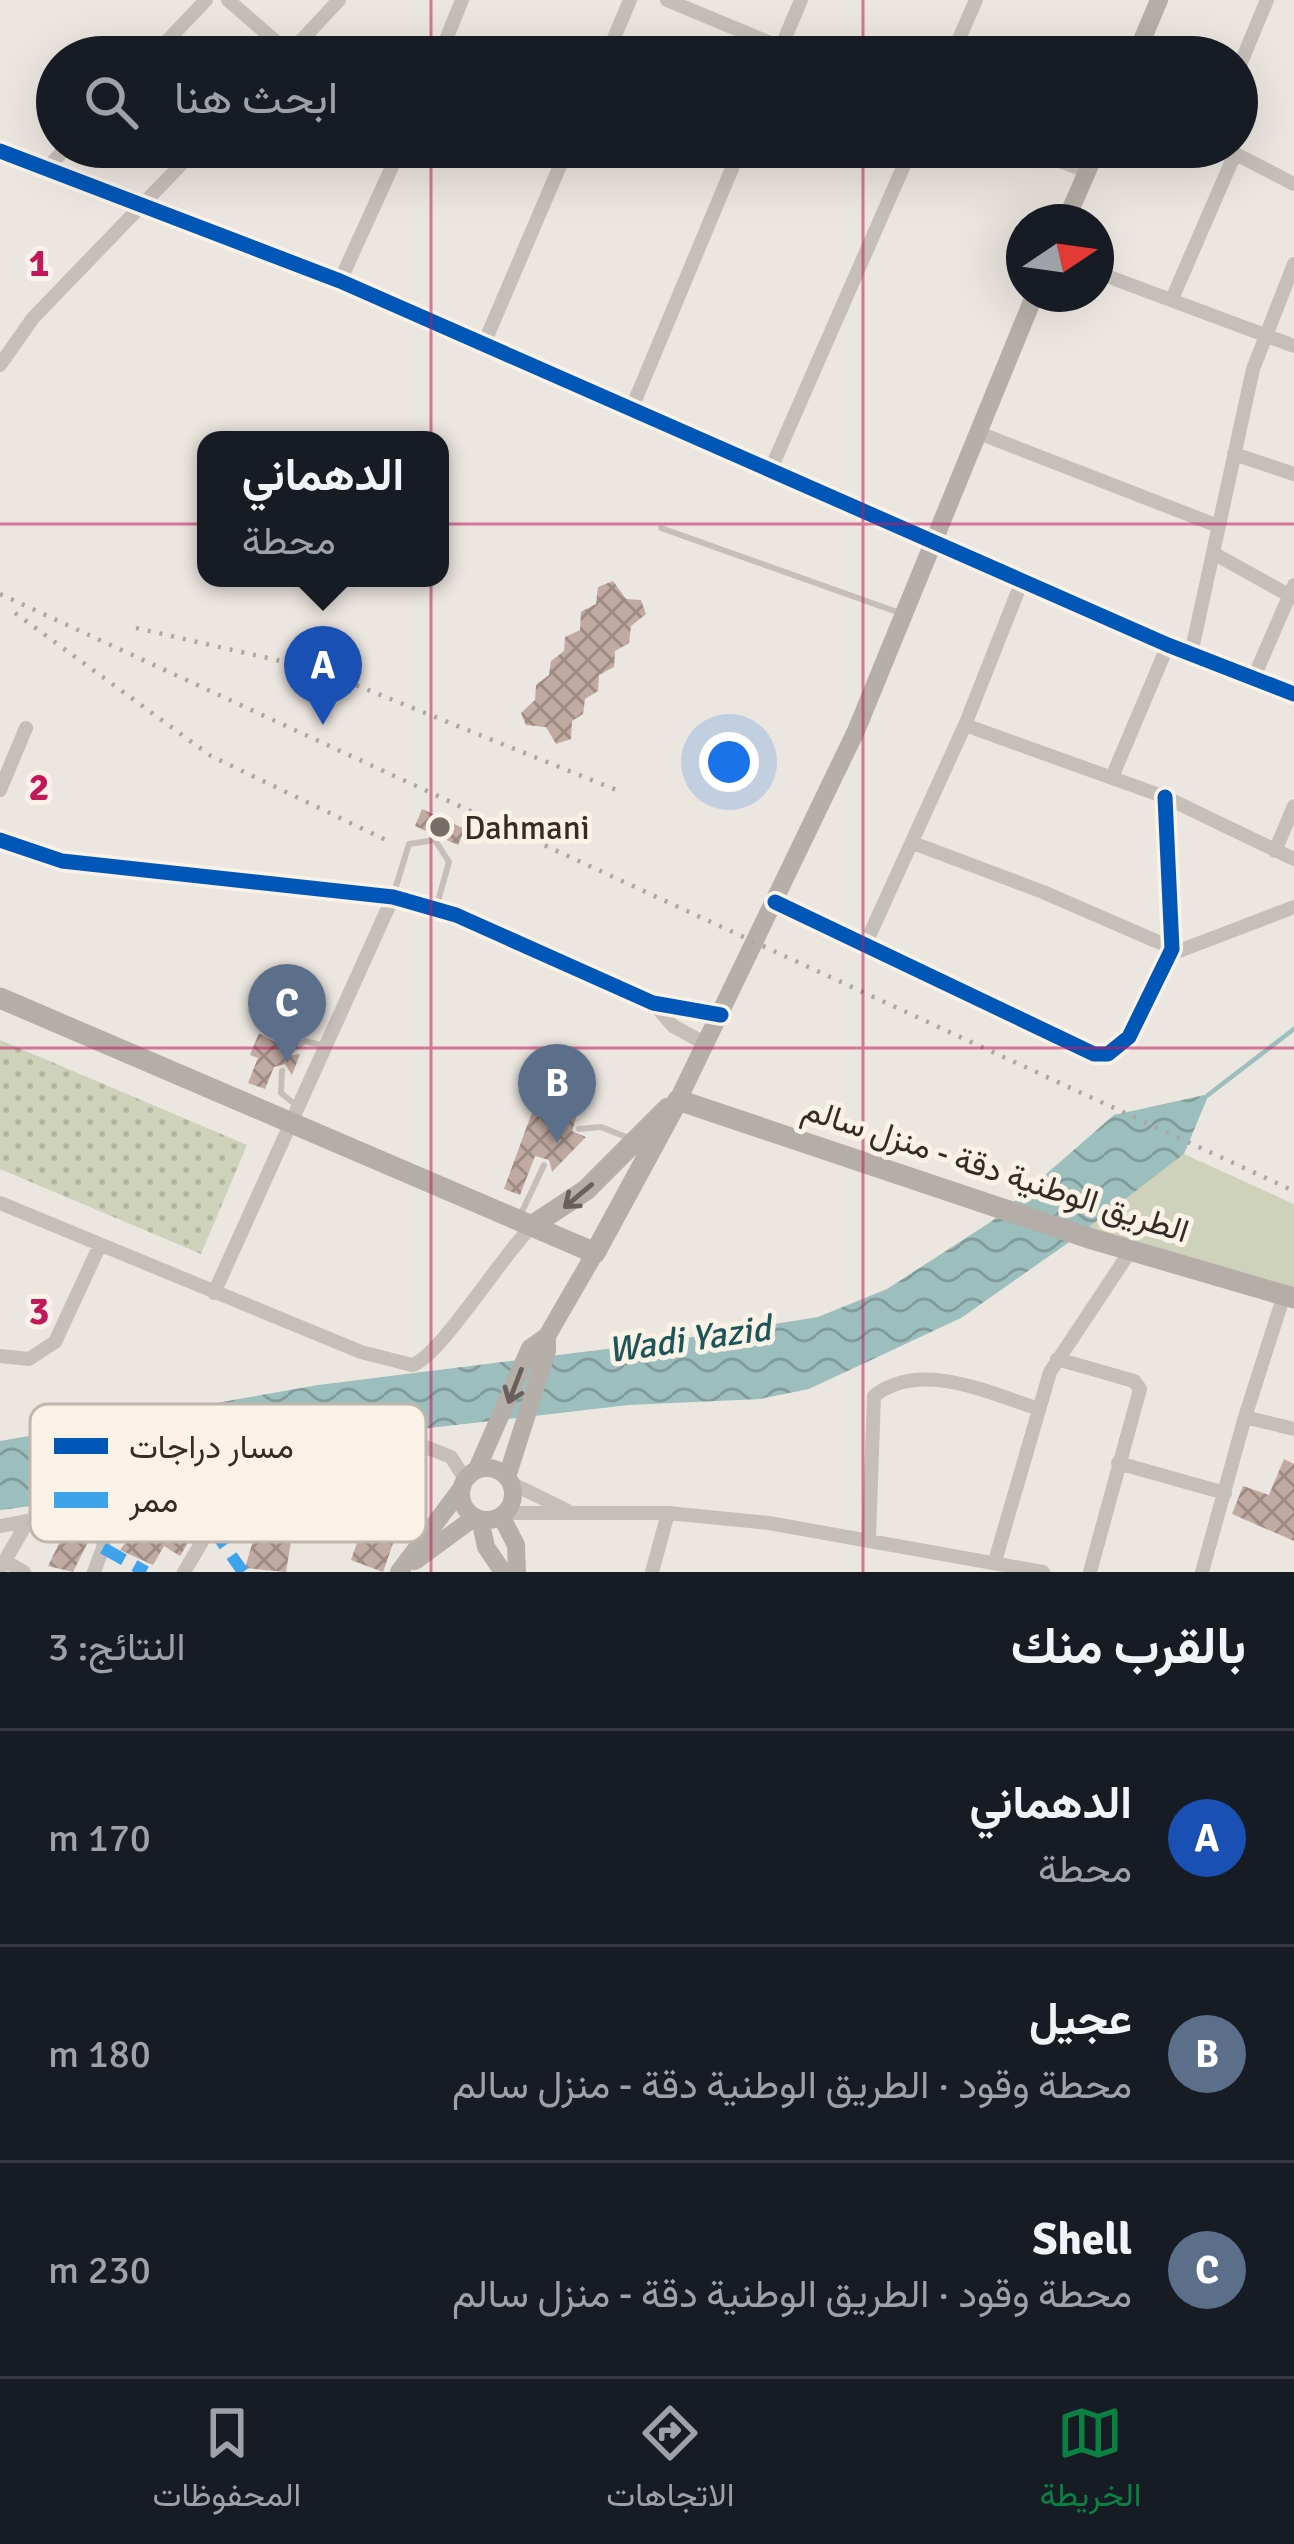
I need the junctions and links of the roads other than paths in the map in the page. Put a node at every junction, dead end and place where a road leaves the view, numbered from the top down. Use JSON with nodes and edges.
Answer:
{"nodes":[{"id":1,"x":206,"y":0,"type":"edge"},
{"id":2,"x":228,"y":0,"type":"edge"},
{"id":3,"x":339,"y":0,"type":"edge"},
{"id":4,"x":462,"y":0,"type":"edge"},
{"id":5,"x":630,"y":0,"type":"edge"},
{"id":6,"x":667,"y":0,"type":"edge"},
{"id":7,"x":801,"y":0,"type":"edge"},
{"id":8,"x":976,"y":0,"type":"edge"},
{"id":9,"x":1159,"y":0,"type":"edge"},
{"id":10,"x":1268,"y":0,"type":"edge"},
{"id":11,"x":172,"y":36,"type":"edge"},
{"id":12,"x":267,"y":36,"type":"edge"},
{"id":13,"x":306,"y":36,"type":"edge"},
{"id":14,"x":447,"y":36,"type":"edge"},
{"id":15,"x":615,"y":36,"type":"edge"},
{"id":16,"x":744,"y":36,"type":"edge"},
{"id":17,"x":785,"y":36,"type":"edge"},
{"id":18,"x":960,"y":36,"type":"edge"},
{"id":19,"x":1144,"y":36,"type":"edge"},
{"id":20,"x":1252,"y":36,"type":"edge"},
{"id":21,"x":0,"y":151,"type":"edge"},
{"id":22,"x":36,"y":165,"type":"edge"},
{"id":23,"x":1258,"y":167,"type":"edge"},
{"id":24,"x":178,"y":168,"type":"edge"},
{"id":25,"x":391,"y":168,"type":"edge"},
{"id":26,"x":559,"y":168,"type":"edge"},
{"id":27,"x":732,"y":168,"type":"edge"},
{"id":28,"x":902,"y":168,"type":"edge"},
{"id":29,"x":1080,"y":168,"type":"edge"},
{"id":30,"x":1089,"y":168,"type":"edge"},
{"id":31,"x":1222,"y":168,"type":"edge"},
{"id":32,"x":46,"y":169,"type":"edge"},
{"id":33,"x":1088,"y":171,"type":"junction"},
{"id":34,"x":1294,"y":184,"type":"edge"},
{"id":35,"x":1073,"y":204,"type":"edge"},
{"id":36,"x":142,"y":205,"type":"junction"},
{"id":37,"x":1294,"y":264,"type":"edge"},
{"id":38,"x":1114,"y":278,"type":"edge"},
{"id":39,"x":340,"y":281,"type":"junction"},
{"id":40,"x":1172,"y":299,"type":"junction"},
{"id":41,"x":1028,"y":312,"type":"edge"},
{"id":42,"x":1265,"y":334,"type":"junction"},
{"id":43,"x":483,"y":346,"type":"junction"},
{"id":44,"x":1294,"y":346,"type":"edge"},
{"id":45,"x":0,"y":364,"type":"edge"},
{"id":46,"x":631,"y":410,"type":"junction"},
{"id":47,"x":979,"y":433,"type":"junction"},
{"id":48,"x":1234,"y":454,"type":"junction"},
{"id":49,"x":770,"y":471,"type":"junction"},
{"id":50,"x":1294,"y":474,"type":"edge"},
{"id":51,"x":1219,"y":526,"type":"junction"},
{"id":52,"x":662,"y":529,"type":"dead end"},
{"id":53,"x":931,"y":540,"type":"junction"},
{"id":54,"x":1213,"y":553,"type":"junction"},
{"id":55,"x":1022,"y":580,"type":"junction"},
{"id":56,"x":1292,"y":593,"type":"edge"},
{"id":57,"x":903,"y":614,"type":"junction"},
{"id":58,"x":1168,"y":645,"type":"junction"},
{"id":59,"x":1191,"y":654,"type":"junction"},
{"id":60,"x":1254,"y":677,"type":"junction"},
{"id":61,"x":1294,"y":694,"type":"edge"},
{"id":62,"x":964,"y":725,"type":"junction"},
{"id":63,"x":26,"y":728,"type":"dead end"},
{"id":64,"x":1112,"y":777,"type":"junction"},
{"id":65,"x":0,"y":790,"type":"edge"},
{"id":66,"x":1165,"y":797,"type":"junction"},
{"id":67,"x":1294,"y":806,"type":"edge"},
{"id":68,"x":0,"y":839,"type":"edge"},
{"id":69,"x":913,"y":843,"type":"junction"},
{"id":70,"x":1275,"y":851,"type":"junction"},
{"id":71,"x":1294,"y":859,"type":"edge"},
{"id":72,"x":393,"y":897,"type":"junction"},
{"id":73,"x":776,"y":902,"type":"junction"},
{"id":74,"x":1294,"y":907,"type":"edge"},
{"id":75,"x":436,"y":908,"type":"junction"},
{"id":76,"x":865,"y":945,"type":"junction"},
{"id":77,"x":1172,"y":949,"type":"junction"},
{"id":78,"x":0,"y":998,"type":"edge"},
{"id":79,"x":652,"y":1003,"type":"junction"},
{"id":80,"x":721,"y":1015,"type":"junction"},
{"id":81,"x":706,"y":1044,"type":"junction"},
{"id":82,"x":326,"y":1046,"type":"junction"},
{"id":83,"x":291,"y":1050,"type":"dead end"},
{"id":84,"x":283,"y":1071,"type":"dead end"},
{"id":85,"x":678,"y":1100,"type":"junction"},
{"id":86,"x":295,"y":1116,"type":"junction"},
{"id":87,"x":579,"y":1130,"type":"dead end"},
{"id":88,"x":645,"y":1142,"type":"junction"},
{"id":89,"x":544,"y":1165,"type":"dead end"},
{"id":90,"x":0,"y":1203,"type":"edge"},
{"id":91,"x":526,"y":1222,"type":"junction"},
{"id":92,"x":100,"y":1245,"type":"junction"},
{"id":93,"x":1131,"y":1250,"type":"junction"},
{"id":94,"x":595,"y":1253,"type":"junction"},
{"id":95,"x":214,"y":1293,"type":"junction"},
{"id":96,"x":1289,"y":1296,"type":"edge"},
{"id":97,"x":541,"y":1345,"type":"junction"},
{"id":98,"x":0,"y":1356,"type":"edge"},
{"id":99,"x":1057,"y":1359,"type":"junction"},
{"id":100,"x":1036,"y":1408,"type":"junction"},
{"id":101,"x":1245,"y":1418,"type":"junction"},
{"id":102,"x":1294,"y":1429,"type":"edge"},
{"id":103,"x":426,"y":1447,"type":"edge"},
{"id":104,"x":1118,"y":1463,"type":"junction"},
{"id":105,"x":468,"y":1479,"type":"junction"},
{"id":106,"x":509,"y":1480,"type":"junction"},
{"id":107,"x":1225,"y":1493,"type":"junction"},
{"id":108,"x":566,"y":1510,"type":"junction"},
{"id":109,"x":668,"y":1513,"type":"junction"},
{"id":110,"x":502,"y":1514,"type":"junction"},
{"id":111,"x":478,"y":1518,"type":"junction"},
{"id":112,"x":28,"y":1521,"type":"joint"},
{"id":113,"x":0,"y":1526,"type":"edge"},
{"id":114,"x":426,"y":1537,"type":"edge"},
{"id":115,"x":868,"y":1538,"type":"junction"},
{"id":116,"x":105,"y":1542,"type":"edge"},
{"id":117,"x":202,"y":1542,"type":"edge"},
{"id":118,"x":423,"y":1542,"type":"edge"},
{"id":119,"x":995,"y":1561,"type":"junction"},
{"id":120,"x":2,"y":1565,"type":"edge"},
{"id":121,"x":25,"y":1572,"type":"edge"},
{"id":122,"x":94,"y":1572,"type":"edge"},
{"id":123,"x":184,"y":1572,"type":"edge"},
{"id":124,"x":401,"y":1572,"type":"edge"},
{"id":125,"x":503,"y":1572,"type":"edge"},
{"id":126,"x":517,"y":1572,"type":"edge"},
{"id":127,"x":654,"y":1572,"type":"edge"},
{"id":128,"x":1043,"y":1572,"type":"edge"},
{"id":129,"x":1090,"y":1572,"type":"edge"},
{"id":130,"x":1202,"y":1572,"type":"edge"}],
"edges":[{"from":1,"to":11,"type":"street"},
{"from":2,"to":12,"type":"street"},
{"from":3,"to":13,"type":"street"},
{"from":4,"to":14,"type":"street"},
{"from":5,"to":15,"type":"street"},
{"from":6,"to":16,"type":"street"},
{"from":7,"to":17,"type":"street"},
{"from":8,"to":18,"type":"street"},
{"from":9,"to":19,"type":"main road"},
{"from":10,"to":20,"type":"street"},
{"from":21,"to":22,"type":"street"},
{"from":23,"to":34,"type":"street"},
{"from":24,"to":36,"type":"street"},
{"from":25,"to":39,"type":"street"},
{"from":26,"to":43,"type":"street"},
{"from":27,"to":46,"type":"street"},
{"from":28,"to":49,"type":"street"},
{"from":29,"to":33,"type":"street"},
{"from":30,"to":33,"type":"main road"},
{"from":31,"to":40,"type":"street"},
{"from":32,"to":36,"type":"street"},
{"from":33,"to":35,"type":"main road"},
{"from":36,"to":39,"type":"street"},
{"from":36,"to":45,"type":"street"},
{"from":37,"to":42,"type":"street"},
{"from":38,"to":40,"type":"street"},
{"from":39,"to":43,"type":"street"},
{"from":40,"to":42,"type":"street"},
{"from":41,"to":47,"type":"main road"},
{"from":42,"to":44,"type":"street"},
{"from":42,"to":48,"type":"street"},
{"from":43,"to":46,"type":"street"},
{"from":46,"to":49,"type":"street"},
{"from":47,"to":51,"type":"street"},
{"from":47,"to":53,"type":"main road"},
{"from":48,"to":50,"type":"street"},
{"from":48,"to":51,"type":"street"},
{"from":49,"to":53,"type":"street"},
{"from":51,"to":54,"type":"street"},
{"from":52,"to":57,"type":"lane"},
{"from":53,"to":55,"type":"street"},
{"from":53,"to":57,"type":"main road"},
{"from":54,"to":56,"type":"street"},
{"from":54,"to":59,"type":"street"},
{"from":55,"to":58,"type":"street"},
{"from":55,"to":62,"type":"street"},
{"from":56,"to":60,"type":"street"},
{"from":57,"to":73,"type":"main road"},
{"from":58,"to":59,"type":"street"},
{"from":58,"to":64,"type":"street"},
{"from":59,"to":60,"type":"street"},
{"from":60,"to":61,"type":"street"},
{"from":62,"to":64,"type":"street"},
{"from":62,"to":69,"type":"street"},
{"from":63,"to":65,"type":"street"},
{"from":64,"to":66,"type":"street"},
{"from":66,"to":70,"type":"street"},
{"from":66,"to":77,"type":"street"},
{"from":67,"to":70,"type":"street"},
{"from":68,"to":72,"type":"street"},
{"from":69,"to":76,"type":"street"},
{"from":69,"to":77,"type":"street"},
{"from":70,"to":71,"type":"street"},
{"from":72,"to":75,"type":"street"},
{"from":72,"to":75,"type":"lane"},
{"from":72,"to":82,"type":"street"},
{"from":73,"to":76,"type":"street"},
{"from":73,"to":80,"type":"main road"},
{"from":74,"to":77,"type":"street"},
{"from":75,"to":79,"type":"street"},
{"from":76,"to":77,"type":"street"},
{"from":78,"to":86,"type":"main road"},
{"from":79,"to":80,"type":"street"},
{"from":79,"to":81,"type":"street"},
{"from":80,"to":81,"type":"main road"},
{"from":81,"to":85,"type":"main road"},
{"from":82,"to":83,"type":"lane"},
{"from":82,"to":86,"type":"street"},
{"from":84,"to":86,"type":"lane"},
{"from":85,"to":88,"type":"main road"},
{"from":85,"to":93,"type":"main road","name":"الطريق الوطنية دقة - منزل سالم"},
{"from":86,"to":91,"type":"main road"},
{"from":86,"to":95,"type":"street"},
{"from":87,"to":88,"type":"lane"},
{"from":88,"to":91,"type":"main road","one_way":true},
{"from":88,"to":94,"type":"main road"},
{"from":89,"to":91,"type":"lane"},
{"from":90,"to":92,"type":"street"},
{"from":91,"to":94,"type":"main road"},
{"from":91,"to":95,"type":"street"},
{"from":92,"to":95,"type":"street"},
{"from":92,"to":98,"type":"street"},
{"from":93,"to":96,"type":"main road","name":"الطريق الوطنية دقة - منزل سالم"},
{"from":93,"to":99,"type":"street"},
{"from":94,"to":97,"type":"main road"},
{"from":96,"to":101,"type":"street"},
{"from":97,"to":105,"type":"main road","one_way":true},
{"from":97,"to":106,"type":"main road"},
{"from":99,"to":100,"type":"street"},
{"from":99,"to":104,"type":"street"},
{"from":100,"to":115,"type":"street"},
{"from":100,"to":119,"type":"street"},
{"from":101,"to":102,"type":"street"},
{"from":101,"to":107,"type":"street"},
{"from":103,"to":105,"type":"street"},
{"from":104,"to":107,"type":"street"},
{"from":104,"to":129,"type":"street"},
{"from":105,"to":106,"type":"main road"},
{"from":105,"to":111,"type":"main road"},
{"from":105,"to":114,"type":"main road"},
{"from":106,"to":108,"type":"street"},
{"from":106,"to":110,"type":"main road"},
{"from":107,"to":130,"type":"street"},
{"from":108,"to":109,"type":"street"},
{"from":108,"to":110,"type":"street"},
{"from":109,"to":115,"type":"street"},
{"from":109,"to":127,"type":"street"},
{"from":110,"to":111,"type":"main road"},
{"from":110,"to":126,"type":"main road"},
{"from":111,"to":124,"type":"main road"},
{"from":111,"to":125,"type":"main road"},
{"from":112,"to":113,"type":"street"},
{"from":112,"to":120,"type":"street"},
{"from":115,"to":119,"type":"street"},
{"from":116,"to":122,"type":"street"},
{"from":117,"to":123,"type":"street"},
{"from":118,"to":124,"type":"main road"},
{"from":119,"to":128,"type":"street"},
{"from":120,"to":121,"type":"street"}]}
